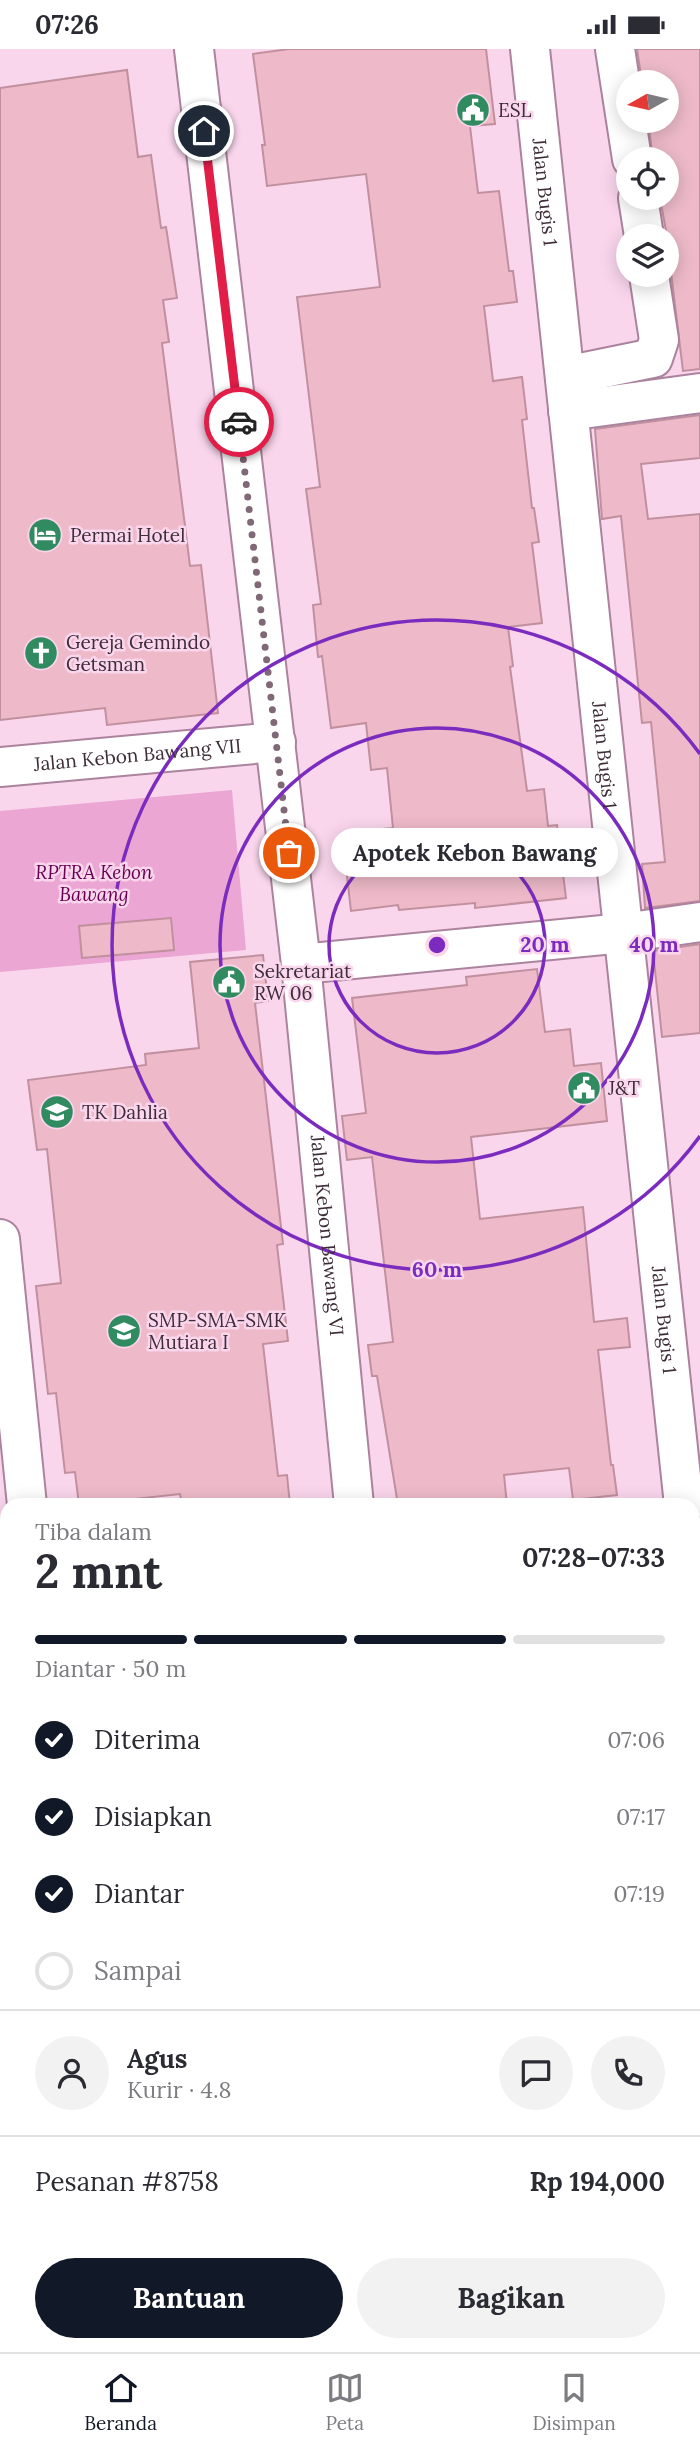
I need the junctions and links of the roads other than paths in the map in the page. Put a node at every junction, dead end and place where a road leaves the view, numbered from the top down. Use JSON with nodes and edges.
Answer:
{"nodes":[{"id":1,"x":194,"y":49,"type":"edge"},
{"id":2,"x":530,"y":49,"type":"edge"},
{"id":3,"x":615,"y":49,"type":"edge"},
{"id":4,"x":630,"y":147,"type":"edge"},
{"id":5,"x":651,"y":287,"type":"edge"},
{"id":6,"x":700,"y":393,"type":"edge"},
{"id":7,"x":566,"y":394,"type":"junction"},
{"id":8,"x":276,"y":742,"type":"junction"},
{"id":9,"x":0,"y":767,"type":"edge"},
{"id":10,"x":700,"y":922,"type":"edge"},
{"id":11,"x":624,"y":933,"type":"junction"},
{"id":12,"x":302,"y":964,"type":"junction"},
{"id":13,"x":0,"y":1239,"type":"edge"},
{"id":14,"x":26,"y":1498,"type":"edge"},
{"id":15,"x":353,"y":1498,"type":"edge"},
{"id":16,"x":683,"y":1498,"type":"edge"}],
"edges":[{"from":1,"to":8,"type":"street","name":"Jalan Kebon Bawang VI"},
{"from":2,"to":7,"type":"street","name":"Jalan Bugis 1"},
{"from":3,"to":4,"type":"street"},
{"from":5,"to":7,"type":"street"},
{"from":6,"to":7,"type":"street"},
{"from":7,"to":11,"type":"street","name":"Jalan Bugis 1"},
{"from":8,"to":9,"type":"street","name":"Jalan Kebon Bawang VII"},
{"from":8,"to":12,"type":"street","name":"Jalan Kebon Bawang VI"},
{"from":10,"to":11,"type":"street"},
{"from":11,"to":12,"type":"street"},
{"from":11,"to":16,"type":"street","name":"Jalan Bugis 1"},
{"from":12,"to":15,"type":"street","name":"Jalan Kebon Bawang VI"},
{"from":13,"to":14,"type":"street"}]}
